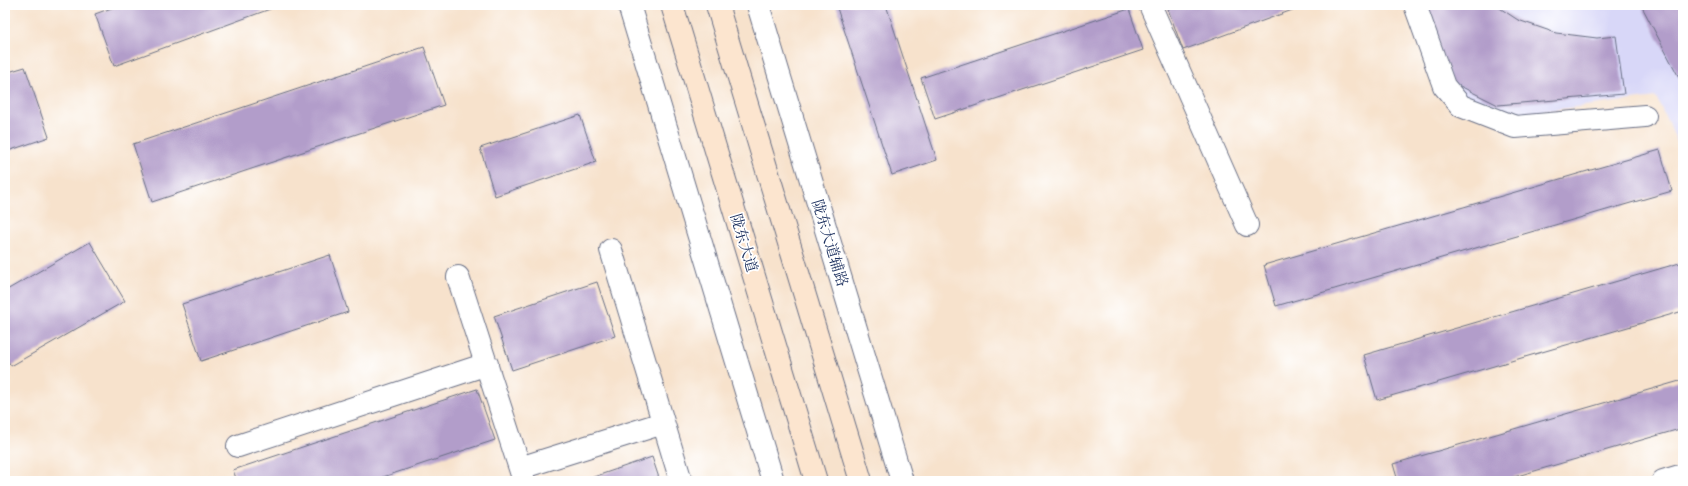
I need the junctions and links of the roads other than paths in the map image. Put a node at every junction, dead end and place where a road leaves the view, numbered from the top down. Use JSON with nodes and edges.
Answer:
{"nodes":[{"id":1,"x":629,"y":5,"type":"edge"},
{"id":2,"x":672,"y":5,"type":"edge"},
{"id":3,"x":717,"y":5,"type":"edge"},
{"id":4,"x":758,"y":5,"type":"edge"},
{"id":5,"x":1150,"y":5,"type":"edge"},
{"id":6,"x":1415,"y":5,"type":"edge"},
{"id":7,"x":1645,"y":116,"type":"dead end"},
{"id":8,"x":1247,"y":225,"type":"dead end"},
{"id":9,"x":611,"y":250,"type":"dead end"},
{"id":10,"x":458,"y":277,"type":"dead end"},
{"id":11,"x":487,"y":364,"type":"junction"},
{"id":12,"x":663,"y":423,"type":"junction"},
{"id":13,"x":238,"y":446,"type":"dead end"},
{"id":14,"x":522,"y":475,"type":"edge"},
{"id":15,"x":1683,"y":475,"type":"edge"},
{"id":16,"x":680,"y":481,"type":"edge"},
{"id":17,"x":773,"y":481,"type":"edge"},
{"id":18,"x":816,"y":481,"type":"edge"},
{"id":19,"x":861,"y":481,"type":"edge"},
{"id":20,"x":902,"y":481,"type":"edge"},
{"id":21,"x":1663,"y":481,"type":"edge"}],
"edges":[{"from":1,"to":17,"type":"street"},
{"from":2,"to":18,"type":"main road","name":"陇东大道"},
{"from":3,"to":19,"type":"main road"},
{"from":4,"to":20,"type":"street","name":"陇东大道辅路"},
{"from":5,"to":8,"type":"street"},
{"from":6,"to":7,"type":"street"},
{"from":9,"to":12,"type":"street"},
{"from":10,"to":11,"type":"street"},
{"from":11,"to":13,"type":"street"},
{"from":11,"to":14,"type":"street"},
{"from":12,"to":14,"type":"street"},
{"from":12,"to":16,"type":"street"},
{"from":15,"to":21,"type":"street"}]}
